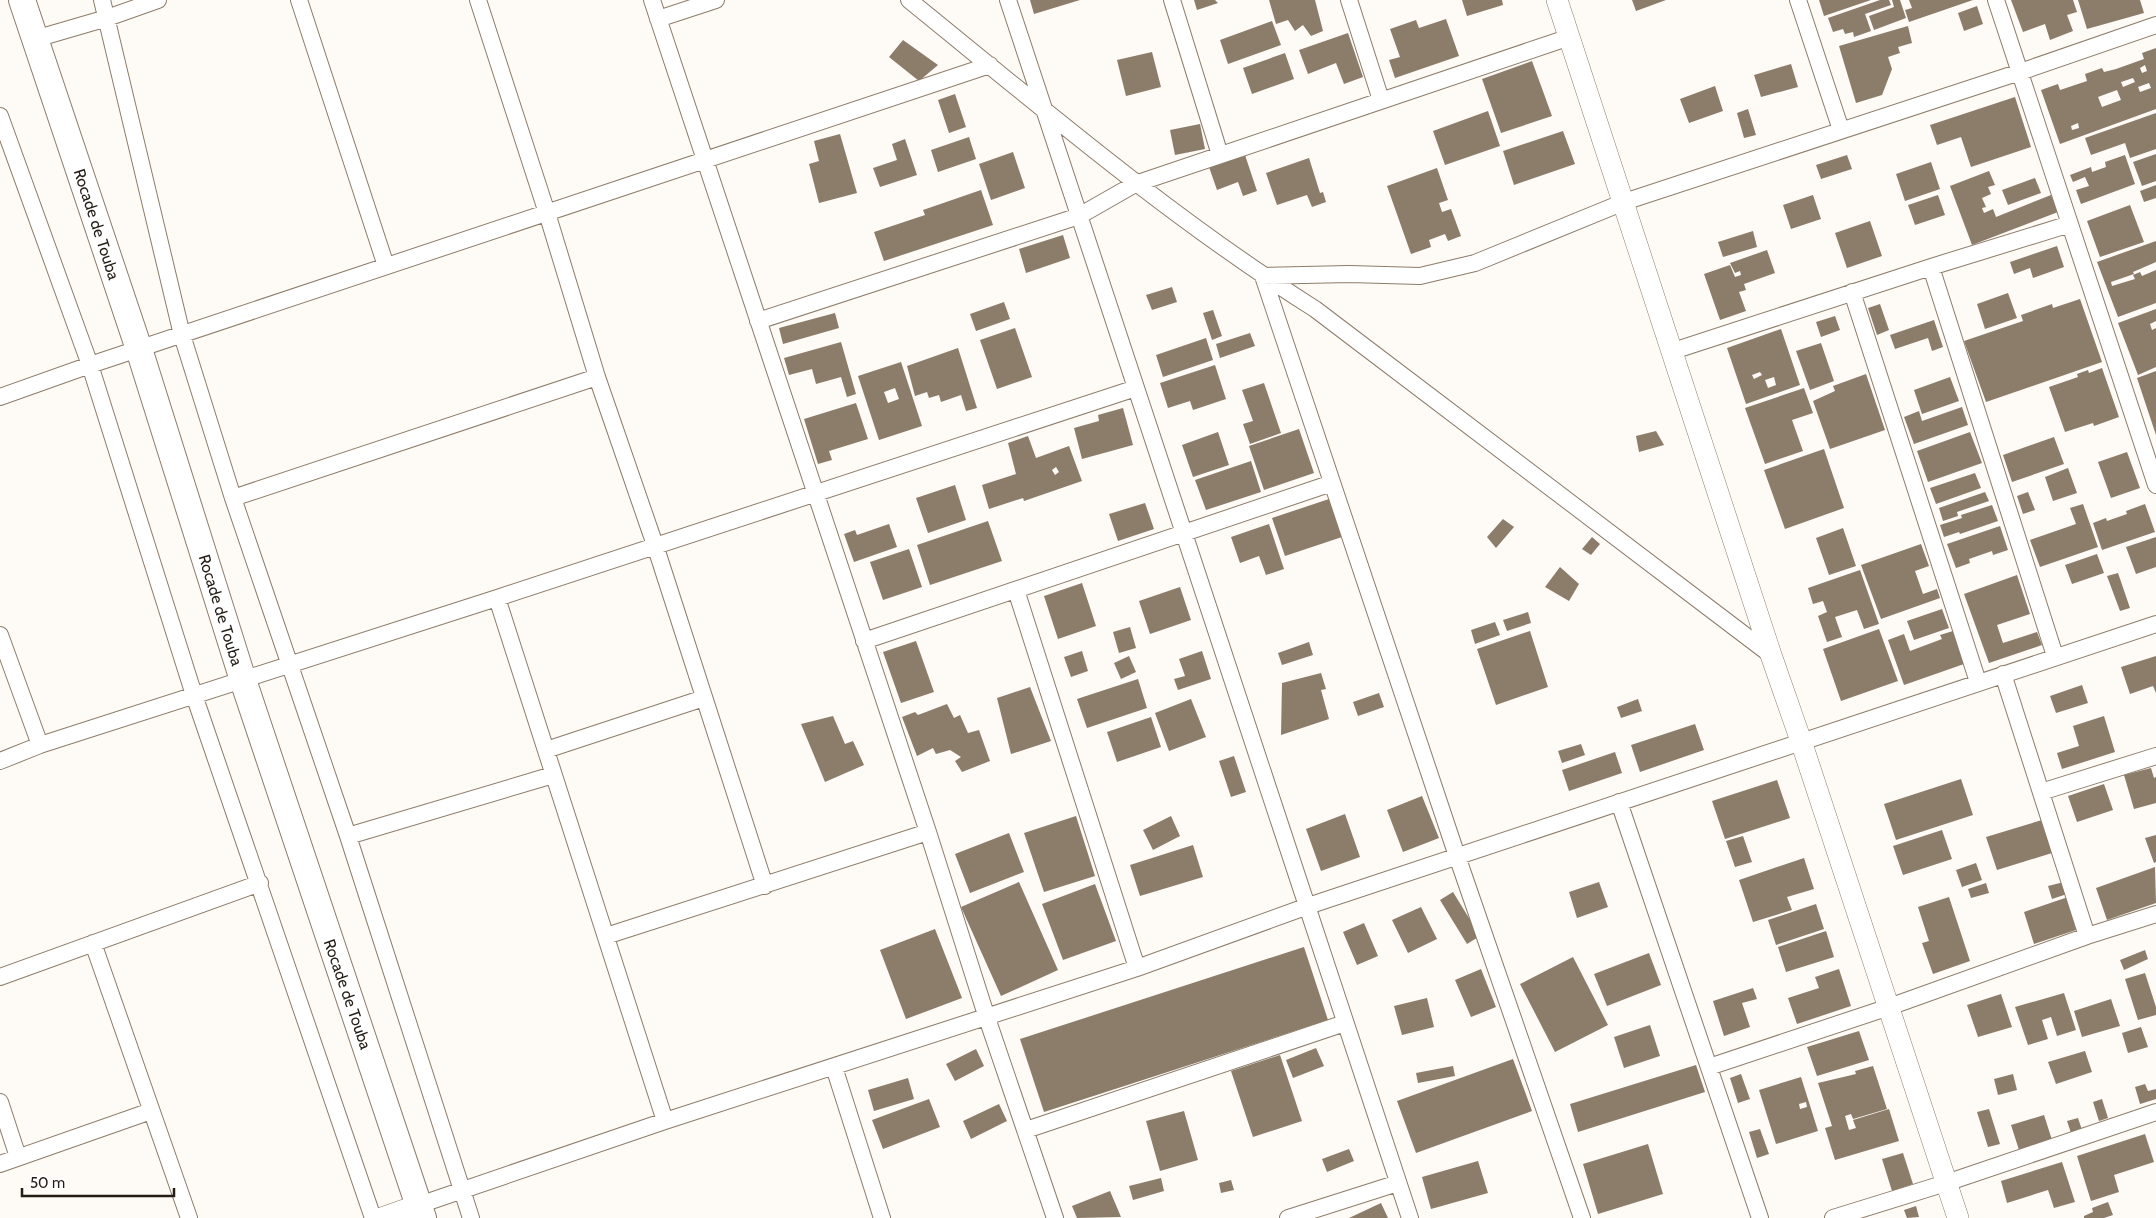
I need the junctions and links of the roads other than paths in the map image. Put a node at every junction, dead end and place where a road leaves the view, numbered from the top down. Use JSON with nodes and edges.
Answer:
{"nodes":[{"id":1,"x":22,"y":0,"type":"edge"},
{"id":2,"x":102,"y":0,"type":"edge"},
{"id":3,"x":158,"y":0,"type":"edge"},
{"id":4,"x":298,"y":0,"type":"edge"},
{"id":5,"x":478,"y":0,"type":"edge"},
{"id":6,"x":652,"y":0,"type":"edge"},
{"id":7,"x":716,"y":0,"type":"edge"},
{"id":8,"x":909,"y":0,"type":"edge"},
{"id":9,"x":1008,"y":0,"type":"edge"},
{"id":10,"x":1172,"y":0,"type":"edge"},
{"id":11,"x":1348,"y":0,"type":"edge"},
{"id":12,"x":1557,"y":0,"type":"edge"},
{"id":13,"x":1798,"y":0,"type":"edge"},
{"id":14,"x":1996,"y":0,"type":"edge"},
{"id":15,"x":107,"y":18,"type":"junction"},
{"id":16,"x":658,"y":19,"type":"junction"},
{"id":17,"x":2156,"y":25,"type":"edge"},
{"id":18,"x":1570,"y":37,"type":"junction"},
{"id":19,"x":35,"y":38,"type":"junction"},
{"id":20,"x":990,"y":66,"type":"junction"},
{"id":21,"x":2020,"y":72,"type":"junction"},
{"id":22,"x":1381,"y":100,"type":"junction"},
{"id":23,"x":1045,"y":112,"type":"junction"},
{"id":24,"x":0,"y":116,"type":"edge"},
{"id":25,"x":1841,"y":130,"type":"junction"},
{"id":26,"x":1220,"y":154,"type":"junction"},
{"id":27,"x":705,"y":160,"type":"junction"},
{"id":28,"x":1135,"y":184,"type":"junction"},
{"id":29,"x":1624,"y":202,"type":"junction"},
{"id":30,"x":547,"y":213,"type":"junction"},
{"id":31,"x":1079,"y":216,"type":"junction"},
{"id":32,"x":2070,"y":224,"type":"junction"},
{"id":33,"x":386,"y":266,"type":"junction"},
{"id":34,"x":1931,"y":267,"type":"junction"},
{"id":35,"x":1263,"y":276,"type":"junction"},
{"id":36,"x":1852,"y":292,"type":"junction"},
{"id":37,"x":758,"y":321,"type":"junction"},
{"id":38,"x":182,"y":335,"type":"junction"},
{"id":39,"x":139,"y":349,"type":"junction"},
{"id":40,"x":1673,"y":351,"type":"junction"},
{"id":41,"x":90,"y":365,"type":"junction"},
{"id":42,"x":597,"y":377,"type":"junction"},
{"id":43,"x":1136,"y":388,"type":"junction"},
{"id":44,"x":0,"y":397,"type":"edge"},
{"id":45,"x":2152,"y":456,"type":"edge"},
{"id":46,"x":1332,"y":483,"type":"junction"},
{"id":47,"x":2156,"y":485,"type":"edge"},
{"id":48,"x":815,"y":492,"type":"junction"},
{"id":49,"x":233,"y":498,"type":"junction"},
{"id":50,"x":1184,"y":533,"type":"junction"},
{"id":51,"x":654,"y":545,"type":"junction"},
{"id":52,"x":1016,"y":590,"type":"junction"},
{"id":53,"x":497,"y":598,"type":"junction"},
{"id":54,"x":2156,"y":624,"type":"edge"},
{"id":55,"x":0,"y":635,"type":"edge"},
{"id":56,"x":864,"y":641,"type":"junction"},
{"id":57,"x":1771,"y":655,"type":"junction"},
{"id":58,"x":2055,"y":656,"type":"junction"},
{"id":59,"x":290,"y":664,"type":"junction"},
{"id":60,"x":2003,"y":674,"type":"junction"},
{"id":61,"x":243,"y":680,"type":"junction"},
{"id":62,"x":1978,"y":682,"type":"junction"},
{"id":63,"x":194,"y":695,"type":"junction"},
{"id":64,"x":704,"y":698,"type":"junction"},
{"id":65,"x":1802,"y":741,"type":"junction"},
{"id":66,"x":40,"y":745,"type":"junction"},
{"id":67,"x":546,"y":750,"type":"junction"},
{"id":68,"x":2156,"y":756,"type":"edge"},
{"id":69,"x":0,"y":761,"type":"edge"},
{"id":70,"x":553,"y":775,"type":"junction"},
{"id":71,"x":2041,"y":792,"type":"junction"},
{"id":72,"x":1619,"y":802,"type":"junction"},
{"id":73,"x":928,"y":832,"type":"junction"},
{"id":74,"x":348,"y":836,"type":"junction"},
{"id":75,"x":1457,"y":856,"type":"junction"},
{"id":76,"x":260,"y":883,"type":"junction"},
{"id":77,"x":765,"y":886,"type":"junction"},
{"id":78,"x":1308,"y":906,"type":"junction"},
{"id":79,"x":2156,"y":914,"type":"edge"},
{"id":80,"x":606,"y":936,"type":"junction"},
{"id":81,"x":2087,"y":936,"type":"junction"},
{"id":82,"x":93,"y":943,"type":"junction"},
{"id":83,"x":1137,"y":968,"type":"junction"},
{"id":84,"x":0,"y":976,"type":"edge"},
{"id":85,"x":1889,"y":1007,"type":"junction"},
{"id":86,"x":987,"y":1018,"type":"junction"},
{"id":87,"x":1345,"y":1022,"type":"junction"},
{"id":88,"x":834,"y":1067,"type":"junction"},
{"id":89,"x":1709,"y":1067,"type":"junction"},
{"id":90,"x":0,"y":1102,"type":"edge"},
{"id":91,"x":151,"y":1110,"type":"junction"},
{"id":92,"x":2154,"y":1118,"type":"edge"},
{"id":93,"x":665,"y":1121,"type":"junction"},
{"id":94,"x":1026,"y":1130,"type":"junction"},
{"id":95,"x":18,"y":1157,"type":"junction"},
{"id":96,"x":0,"y":1164,"type":"edge"},
{"id":97,"x":1398,"y":1183,"type":"junction"},
{"id":98,"x":1946,"y":1183,"type":"junction"},
{"id":99,"x":462,"y":1190,"type":"junction"},
{"id":100,"x":421,"y":1212,"type":"edge"},
{"id":101,"x":189,"y":1218,"type":"edge"},
{"id":102,"x":373,"y":1218,"type":"edge"},
{"id":103,"x":382,"y":1218,"type":"edge"},
{"id":104,"x":471,"y":1218,"type":"edge"},
{"id":105,"x":882,"y":1218,"type":"edge"},
{"id":106,"x":1055,"y":1218,"type":"edge"},
{"id":107,"x":1288,"y":1218,"type":"edge"},
{"id":108,"x":1410,"y":1218,"type":"edge"},
{"id":109,"x":1582,"y":1218,"type":"edge"},
{"id":110,"x":1760,"y":1218,"type":"edge"},
{"id":111,"x":1833,"y":1218,"type":"edge"},
{"id":112,"x":1958,"y":1218,"type":"edge"}],
"edges":[{"from":1,"to":19,"type":"main road","name":"Rocade de Touba"},
{"from":2,"to":15,"type":"street"},
{"from":3,"to":15,"type":"street"},
{"from":4,"to":33,"type":"street"},
{"from":5,"to":30,"type":"street"},
{"from":6,"to":16,"type":"street"},
{"from":7,"to":16,"type":"street"},
{"from":8,"to":20,"type":"street"},
{"from":9,"to":23,"type":"street"},
{"from":10,"to":26,"type":"street"},
{"from":11,"to":22,"type":"street"},
{"from":12,"to":18,"type":"street"},
{"from":13,"to":25,"type":"street"},
{"from":14,"to":21,"type":"street"},
{"from":15,"to":19,"type":"street"},
{"from":15,"to":38,"type":"street"},
{"from":16,"to":27,"type":"street"},
{"from":17,"to":21,"type":"street"},
{"from":18,"to":22,"type":"street"},
{"from":18,"to":29,"type":"street"},
{"from":19,"to":39,"type":"main road","name":"Rocade de Touba"},
{"from":20,"to":23,"type":"street"},
{"from":20,"to":27,"type":"street"},
{"from":21,"to":25,"type":"street"},
{"from":21,"to":32,"type":"street"},
{"from":22,"to":26,"type":"street"},
{"from":23,"to":28,"type":"street"},
{"from":23,"to":31,"type":"street"},
{"from":24,"to":41,"type":"street"},
{"from":25,"to":29,"type":"street"},
{"from":26,"to":28,"type":"street"},
{"from":27,"to":30,"type":"street"},
{"from":27,"to":37,"type":"street"},
{"from":28,"to":31,"type":"street"},
{"from":28,"to":35,"type":"street"},
{"from":29,"to":35,"type":"street"},
{"from":29,"to":40,"type":"street"},
{"from":30,"to":33,"type":"street"},
{"from":30,"to":42,"type":"street"},
{"from":31,"to":37,"type":"street"},
{"from":31,"to":43,"type":"street"},
{"from":32,"to":34,"type":"street"},
{"from":32,"to":45,"type":"street"},
{"from":33,"to":38,"type":"street"},
{"from":34,"to":36,"type":"street"},
{"from":34,"to":58,"type":"street"},
{"from":35,"to":46,"type":"street"},
{"from":35,"to":57,"type":"street"},
{"from":36,"to":40,"type":"street"},
{"from":36,"to":62,"type":"street"},
{"from":37,"to":48,"type":"street"},
{"from":38,"to":39,"type":"street"},
{"from":38,"to":49,"type":"street"},
{"from":39,"to":41,"type":"street"},
{"from":39,"to":61,"type":"main road","name":"Rocade de Touba"},
{"from":40,"to":57,"type":"street"},
{"from":41,"to":44,"type":"street"},
{"from":41,"to":63,"type":"street"},
{"from":42,"to":49,"type":"street"},
{"from":42,"to":51,"type":"street"},
{"from":43,"to":48,"type":"street"},
{"from":43,"to":50,"type":"street"},
{"from":45,"to":47,"type":"street"},
{"from":46,"to":50,"type":"street"},
{"from":46,"to":75,"type":"street"},
{"from":48,"to":51,"type":"street"},
{"from":48,"to":56,"type":"street"},
{"from":49,"to":59,"type":"street"},
{"from":50,"to":52,"type":"street"},
{"from":50,"to":78,"type":"street"},
{"from":51,"to":53,"type":"street"},
{"from":51,"to":64,"type":"street"},
{"from":52,"to":56,"type":"street"},
{"from":52,"to":83,"type":"street"},
{"from":53,"to":59,"type":"street"},
{"from":53,"to":67,"type":"street"},
{"from":54,"to":58,"type":"street"},
{"from":55,"to":66,"type":"street"},
{"from":56,"to":73,"type":"street"},
{"from":57,"to":65,"type":"street"},
{"from":58,"to":60,"type":"street"},
{"from":59,"to":61,"type":"street"},
{"from":59,"to":74,"type":"street"},
{"from":60,"to":62,"type":"street"},
{"from":60,"to":71,"type":"street"},
{"from":61,"to":63,"type":"street"},
{"from":61,"to":100,"type":"main road","name":"Rocade de Touba"},
{"from":62,"to":65,"type":"street"},
{"from":63,"to":66,"type":"street"},
{"from":63,"to":76,"type":"street"},
{"from":64,"to":67,"type":"street"},
{"from":64,"to":77,"type":"street"},
{"from":65,"to":72,"type":"street"},
{"from":65,"to":85,"type":"street"},
{"from":66,"to":69,"type":"street"},
{"from":67,"to":70,"type":"street"},
{"from":68,"to":71,"type":"street"},
{"from":70,"to":74,"type":"street"},
{"from":70,"to":80,"type":"street"},
{"from":71,"to":81,"type":"street"},
{"from":72,"to":75,"type":"street"},
{"from":72,"to":89,"type":"street"},
{"from":73,"to":77,"type":"street"},
{"from":73,"to":86,"type":"street"},
{"from":74,"to":99,"type":"street"},
{"from":75,"to":78,"type":"street"},
{"from":75,"to":109,"type":"street"},
{"from":76,"to":82,"type":"street"},
{"from":76,"to":102,"type":"street"},
{"from":77,"to":80,"type":"street"},
{"from":78,"to":83,"type":"street"},
{"from":78,"to":87,"type":"street"},
{"from":79,"to":81,"type":"street"},
{"from":80,"to":93,"type":"street"},
{"from":81,"to":85,"type":"street"},
{"from":82,"to":84,"type":"street"},
{"from":82,"to":91,"type":"street"},
{"from":83,"to":86,"type":"street"},
{"from":85,"to":89,"type":"street"},
{"from":85,"to":98,"type":"street"},
{"from":86,"to":88,"type":"street"},
{"from":86,"to":94,"type":"street"},
{"from":87,"to":94,"type":"street"},
{"from":87,"to":97,"type":"street"},
{"from":88,"to":93,"type":"street"},
{"from":88,"to":105,"type":"street"},
{"from":89,"to":110,"type":"street"},
{"from":90,"to":95,"type":"street"},
{"from":91,"to":95,"type":"street"},
{"from":91,"to":101,"type":"street"},
{"from":92,"to":98,"type":"street"},
{"from":93,"to":99,"type":"street"},
{"from":94,"to":106,"type":"street"},
{"from":95,"to":96,"type":"street"},
{"from":97,"to":107,"type":"street"},
{"from":97,"to":108,"type":"street"},
{"from":98,"to":111,"type":"street"},
{"from":98,"to":112,"type":"street"},
{"from":99,"to":100,"type":"street"},
{"from":99,"to":104,"type":"street"},
{"from":100,"to":103,"type":"street"}]}
